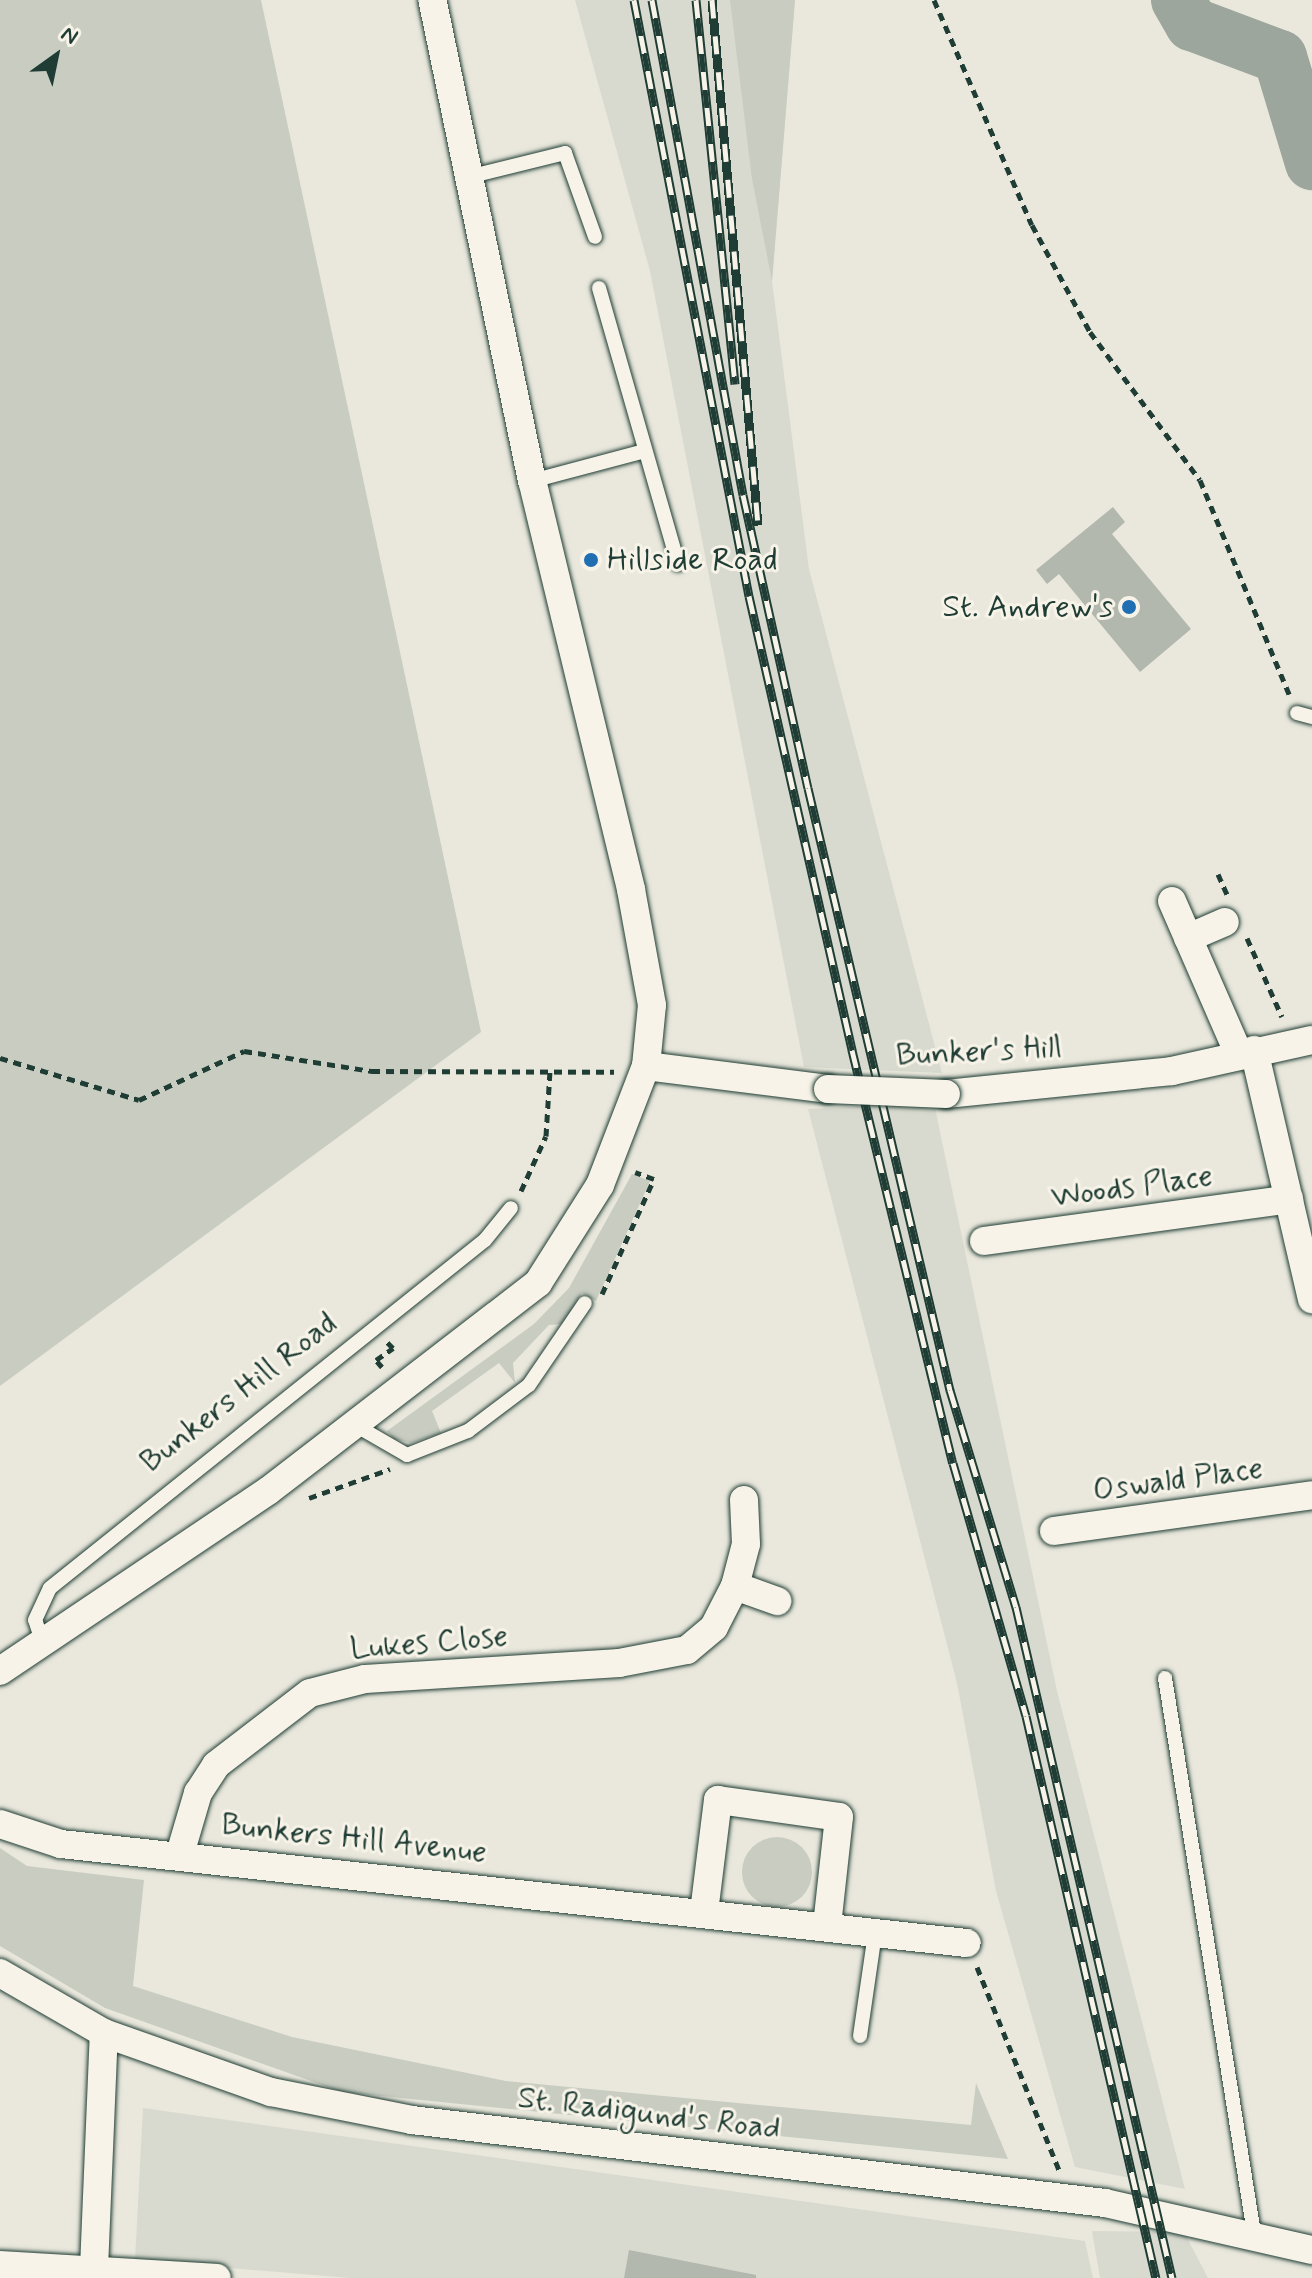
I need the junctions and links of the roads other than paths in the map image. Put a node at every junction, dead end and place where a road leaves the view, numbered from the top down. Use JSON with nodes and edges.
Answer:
{"nodes":[{"id":1,"x":432,"y":0,"type":"edge"},
{"id":2,"x":472,"y":176,"type":"junction"},
{"id":3,"x":595,"y":237,"type":"dead end"},
{"id":4,"x":599,"y":288,"type":"dead end"},
{"id":5,"x":645,"y":451,"type":"junction"},
{"id":6,"x":532,"y":481,"type":"junction"},
{"id":7,"x":678,"y":564,"type":"dead end"},
{"id":8,"x":1172,"y":901,"type":"dead end"},
{"id":9,"x":1233,"y":918,"type":"road end"},
{"id":10,"x":1188,"y":938,"type":"junction"},
{"id":11,"x":1303,"y":1042,"type":"edge"},
{"id":12,"x":1247,"y":1052,"type":"junction"},
{"id":13,"x":644,"y":1073,"type":"junction"},
{"id":14,"x":1289,"y":1199,"type":"junction"},
{"id":15,"x":511,"y":1208,"type":"road end"},
{"id":16,"x":984,"y":1241,"type":"dead end"},
{"id":17,"x":1312,"y":1299,"type":"edge"},
{"id":18,"x":585,"y":1303,"type":"road end"},
{"id":19,"x":355,"y":1425,"type":"junction"},
{"id":20,"x":1312,"y":1495,"type":"edge"},
{"id":21,"x":744,"y":1500,"type":"dead end"},
{"id":22,"x":1054,"y":1531,"type":"dead end"},
{"id":23,"x":735,"y":1586,"type":"junction"},
{"id":24,"x":777,"y":1601,"type":"dead end"},
{"id":25,"x":43,"y":1644,"type":"junction"},
{"id":26,"x":0,"y":1671,"type":"edge"},
{"id":27,"x":1165,"y":1678,"type":"dead end"},
{"id":28,"x":0,"y":1824,"type":"edge"},
{"id":29,"x":180,"y":1854,"type":"junction"},
{"id":30,"x":704,"y":1912,"type":"junction"},
{"id":31,"x":827,"y":1926,"type":"junction"},
{"id":32,"x":875,"y":1933,"type":"junction"},
{"id":33,"x":967,"y":1943,"type":"road end"},
{"id":34,"x":0,"y":1973,"type":"edge"},
{"id":35,"x":104,"y":2033,"type":"junction"},
{"id":36,"x":860,"y":2036,"type":"dead end"},
{"id":37,"x":1254,"y":2233,"type":"junction"},
{"id":38,"x":1312,"y":2250,"type":"edge"},
{"id":39,"x":0,"y":2265,"type":"edge"},
{"id":40,"x":94,"y":2268,"type":"junction"},
{"id":41,"x":217,"y":2278,"type":"edge"}],
"edges":[{"from":1,"to":2,"type":"street"},
{"from":2,"to":3,"type":"lane"},
{"from":2,"to":6,"type":"street"},
{"from":4,"to":5,"type":"lane"},
{"from":5,"to":6,"type":"lane"},
{"from":5,"to":7,"type":"lane"},
{"from":6,"to":13,"type":"street"},
{"from":8,"to":10,"type":"street"},
{"from":9,"to":10,"type":"street"},
{"from":10,"to":12,"type":"street"},
{"from":11,"to":12,"type":"street","name":"Bunker's Hill"},
{"from":12,"to":13,"type":"street","name":"Bunker's Hill","bridge":true},
{"from":12,"to":14,"type":"street"},
{"from":13,"to":19,"type":"street"},
{"from":14,"to":16,"type":"street","name":"Woods Place"},
{"from":14,"to":17,"type":"street"},
{"from":15,"to":25,"type":"lane","name":"Bunkers Hill Road"},
{"from":18,"to":19,"type":"lane"},
{"from":19,"to":25,"type":"street"},
{"from":20,"to":22,"type":"street","name":"Oswald Place"},
{"from":21,"to":23,"type":"street","name":"Lukes Close"},
{"from":23,"to":24,"type":"street"},
{"from":23,"to":29,"type":"street","name":"Lukes Close"},
{"from":25,"to":26,"type":"street"},
{"from":27,"to":37,"type":"lane"},
{"from":28,"to":29,"type":"street","name":"Bunkers Hill Avenue"},
{"from":29,"to":30,"type":"street","name":"Bunkers Hill Avenue"},
{"from":30,"to":31,"type":"street","name":"Bunkers Hill Avenue"},
{"from":30,"to":31,"type":"street"},
{"from":31,"to":32,"type":"street","name":"Bunkers Hill Avenue"},
{"from":32,"to":33,"type":"street","name":"Bunkers Hill Avenue"},
{"from":32,"to":36,"type":"lane"},
{"from":34,"to":35,"type":"street","name":"St. Radigund's Road"},
{"from":35,"to":37,"type":"street","name":"St. Radigund's Road"},
{"from":35,"to":40,"type":"street"},
{"from":37,"to":38,"type":"street","name":"St. Radigund's Road"},
{"from":39,"to":40,"type":"street"},
{"from":40,"to":41,"type":"street"}]}
